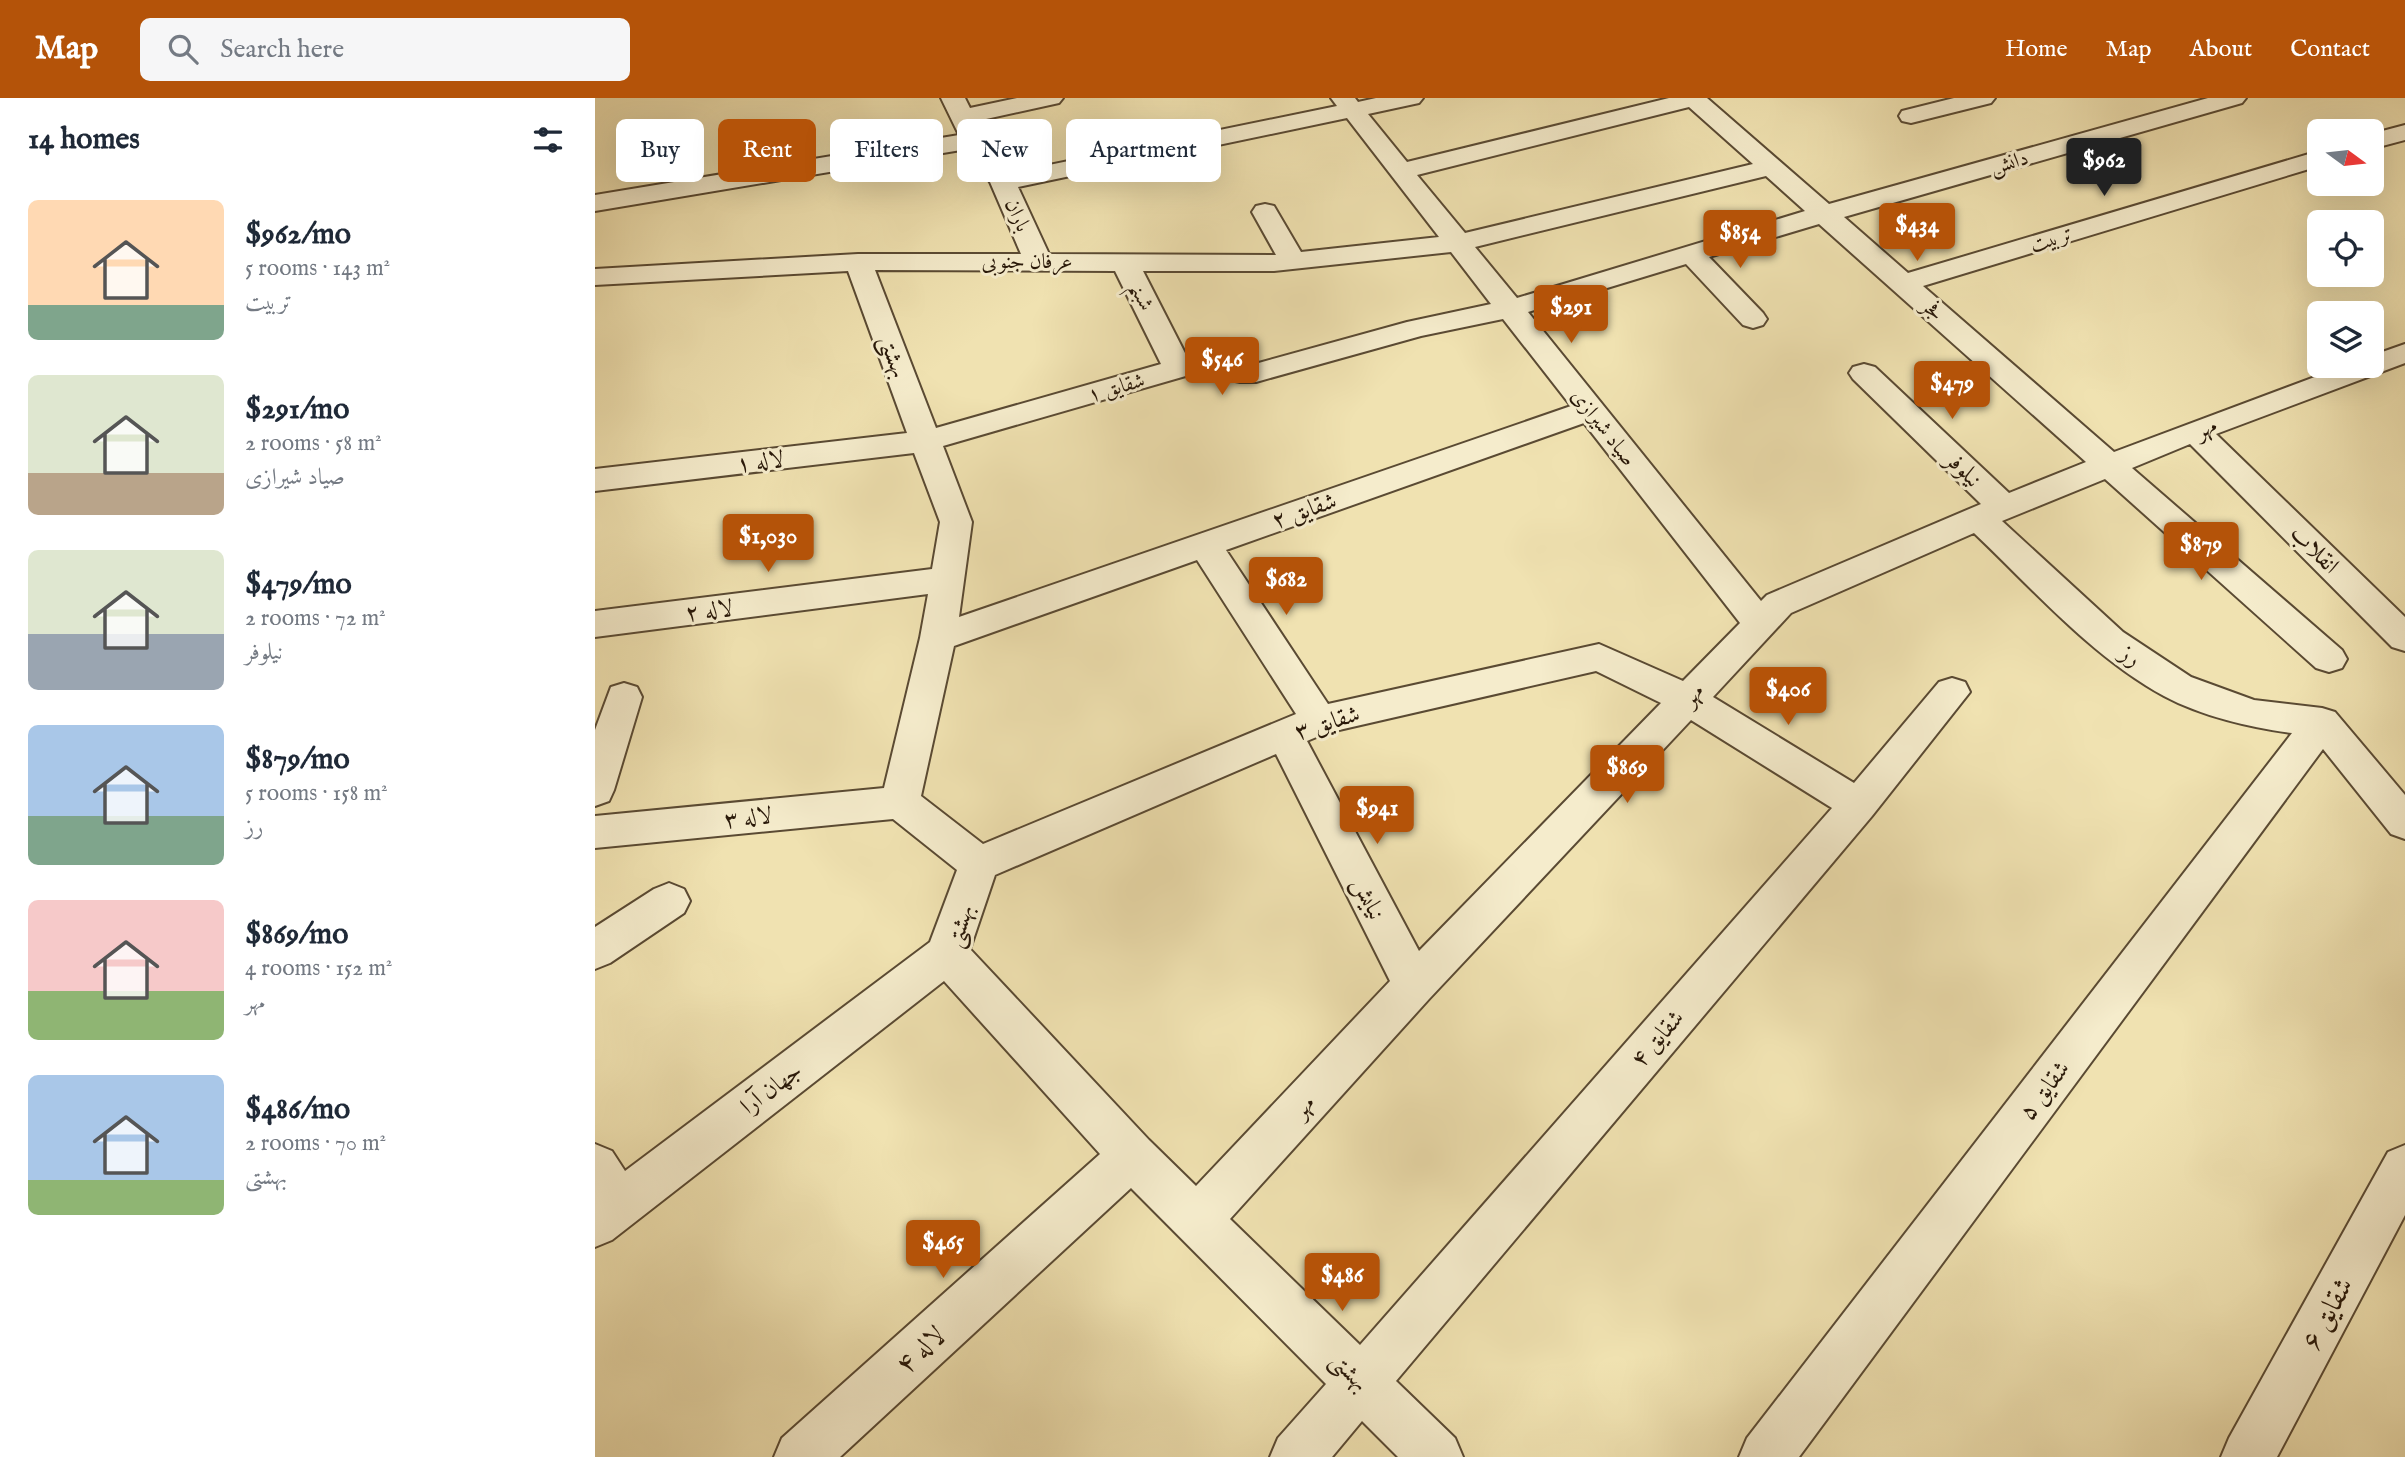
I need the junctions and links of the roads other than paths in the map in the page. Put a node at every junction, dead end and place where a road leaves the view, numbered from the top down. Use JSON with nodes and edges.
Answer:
{"nodes":[{"id":1,"x":1051,"y":98,"type":"edge"},
{"id":2,"x":1411,"y":98,"type":"edge"},
{"id":3,"x":1693,"y":98,"type":"edge"},
{"id":4,"x":1983,"y":98,"type":"edge"},
{"id":5,"x":2234,"y":98,"type":"edge"},
{"id":6,"x":1348,"y":104,"type":"edge"},
{"id":7,"x":958,"y":107,"type":"edge"},
{"id":8,"x":1911,"y":116,"type":"dead end"},
{"id":9,"x":2405,"y":132,"type":"edge"},
{"id":10,"x":2384,"y":138,"type":"edge"},
{"id":11,"x":957,"y":143,"type":"edge"},
{"id":12,"x":2307,"y":162,"type":"edge"},
{"id":13,"x":1771,"y":167,"type":"junction"},
{"id":14,"x":1052,"y":171,"type":"edge"},
{"id":15,"x":1401,"y":171,"type":"junction"},
{"id":16,"x":1003,"y":182,"type":"edge"},
{"id":17,"x":595,"y":203,"type":"edge"},
{"id":18,"x":1265,"y":212,"type":"dead end"},
{"id":19,"x":1824,"y":214,"type":"junction"},
{"id":20,"x":1458,"y":243,"type":"junction"},
{"id":21,"x":1691,"y":254,"type":"junction"},
{"id":22,"x":1038,"y":261,"type":"junction"},
{"id":23,"x":1124,"y":261,"type":"junction"},
{"id":24,"x":1293,"y":261,"type":"junction"},
{"id":25,"x":858,"y":262,"type":"junction"},
{"id":26,"x":595,"y":277,"type":"edge"},
{"id":27,"x":1903,"y":284,"type":"junction"},
{"id":28,"x":1510,"y":309,"type":"junction"},
{"id":29,"x":1753,"y":319,"type":"dead end"},
{"id":30,"x":2405,"y":353,"type":"edge"},
{"id":31,"x":2384,"y":361,"type":"edge"},
{"id":32,"x":1178,"y":369,"type":"junction"},
{"id":33,"x":1864,"y":373,"type":"dead end"},
{"id":34,"x":2339,"y":378,"type":"edge"},
{"id":35,"x":1590,"y":410,"type":"junction"},
{"id":36,"x":2195,"y":431,"type":"junction"},
{"id":37,"x":926,"y":441,"type":"junction"},
{"id":38,"x":2109,"y":465,"type":"junction"},
{"id":39,"x":595,"y":480,"type":"edge"},
{"id":40,"x":1991,"y":513,"type":"junction"},
{"id":41,"x":1205,"y":545,"type":"junction"},
{"id":42,"x":948,"y":579,"type":"junction"},
{"id":43,"x":595,"y":624,"type":"edge"},
{"id":44,"x":1760,"y":624,"type":"junction"},
{"id":45,"x":939,"y":638,"type":"junction"},
{"id":46,"x":2405,"y":638,"type":"edge"},
{"id":47,"x":2329,"y":659,"type":"dead end"},
{"id":48,"x":1951,"y":692,"type":"dead end"},
{"id":49,"x":624,"y":697,"type":"dead end"},
{"id":50,"x":1687,"y":699,"type":"junction"},
{"id":51,"x":2322,"y":722,"type":"junction"},
{"id":52,"x":1302,"y":727,"type":"junction"},
{"id":53,"x":595,"y":790,"type":"edge"},
{"id":54,"x":900,"y":802,"type":"junction"},
{"id":55,"x":1858,"y":805,"type":"junction"},
{"id":56,"x":2405,"y":823,"type":"edge"},
{"id":57,"x":595,"y":832,"type":"edge"},
{"id":58,"x":979,"y":864,"type":"junction"},
{"id":59,"x":670,"y":901,"type":"dead end"},
{"id":60,"x":595,"y":950,"type":"edge"},
{"id":61,"x":947,"y":954,"type":"junction"},
{"id":62,"x":1414,"y":985,"type":"junction"},
{"id":63,"x":1132,"y":1156,"type":"junction"},
{"id":64,"x":2405,"y":1168,"type":"edge"},
{"id":65,"x":603,"y":1198,"type":"edge"},
{"id":66,"x":1198,"y":1219,"type":"junction"},
{"id":67,"x":1361,"y":1382,"type":"junction"},
{"id":68,"x":801,"y":1457,"type":"edge"},
{"id":69,"x":1297,"y":1457,"type":"edge"},
{"id":70,"x":1436,"y":1457,"type":"edge"},
{"id":71,"x":1766,"y":1457,"type":"edge"},
{"id":72,"x":2248,"y":1457,"type":"edge"}],
"edges":[{"from":1,"to":7,"type":"street"},
{"from":2,"to":6,"type":"street"},
{"from":3,"to":13,"type":"street","name":"فجر"},
{"from":3,"to":15,"type":"street"},
{"from":4,"to":8,"type":"street"},
{"from":5,"to":19,"type":"street","name":"دانش"},
{"from":6,"to":14,"type":"street"},
{"from":6,"to":15,"type":"street","name":"صیاد شیرازی"},
{"from":9,"to":10,"type":"street"},
{"from":11,"to":17,"type":"street"},
{"from":12,"to":27,"type":"street","name":"تربیت"},
{"from":13,"to":19,"type":"street","name":"فجر"},
{"from":13,"to":20,"type":"street","name":"عرفان جنوبی"},
{"from":15,"to":20,"type":"street","name":"صیاد شیرازی"},
{"from":16,"to":22,"type":"street","name":"باران"},
{"from":18,"to":24,"type":"street"},
{"from":19,"to":21,"type":"street","name":"دانش"},
{"from":19,"to":27,"type":"street","name":"فجر"},
{"from":20,"to":24,"type":"street","name":"عرفان جنوبی"},
{"from":20,"to":28,"type":"street","name":"صیاد شیرازی"},
{"from":21,"to":28,"type":"street","name":"شقایق ۱"},
{"from":21,"to":29,"type":"street"},
{"from":22,"to":23,"type":"street","name":"عرفان جنوبی"},
{"from":22,"to":25,"type":"street","name":"عرفان جنوبی"},
{"from":23,"to":24,"type":"street","name":"عرفان جنوبی"},
{"from":23,"to":32,"type":"street","name":"شبنم"},
{"from":25,"to":26,"type":"street","name":"عرفان جنوبی"},
{"from":25,"to":37,"type":"street","name":"بهشتی"},
{"from":27,"to":38,"type":"street","name":"فجر"},
{"from":28,"to":32,"type":"street","name":"شقایق ۱"},
{"from":28,"to":35,"type":"street","name":"صیاد شیرازی"},
{"from":30,"to":31,"type":"street","name":"مهر"},
{"from":32,"to":37,"type":"street","name":"شقایق ۱"},
{"from":33,"to":40,"type":"street","name":"نیلوفر"},
{"from":34,"to":36,"type":"street","name":"مهر"},
{"from":35,"to":41,"type":"street","name":"شقایق ۲"},
{"from":35,"to":44,"type":"street","name":"صیاد شیرازی"},
{"from":36,"to":38,"type":"street","name":"مهر"},
{"from":36,"to":46,"type":"street","name":"انقلاب"},
{"from":37,"to":39,"type":"street","name":"لاله ۱"},
{"from":37,"to":42,"type":"street","name":"بهشتی"},
{"from":38,"to":40,"type":"street","name":"مهر"},
{"from":38,"to":47,"type":"street","name":"فجر"},
{"from":40,"to":44,"type":"street","name":"مهر"},
{"from":40,"to":51,"type":"street","name":"رز"},
{"from":41,"to":45,"type":"street","name":"شقایق ۲"},
{"from":41,"to":52,"type":"street","name":"نیایش"},
{"from":42,"to":43,"type":"street","name":"لاله ۲"},
{"from":42,"to":45,"type":"street","name":"بهشتی"},
{"from":44,"to":50,"type":"street","name":"مهر"},
{"from":45,"to":54,"type":"street","name":"بهشتی"},
{"from":48,"to":55,"type":"street","name":"شقایق ۴"},
{"from":49,"to":53,"type":"street"},
{"from":50,"to":52,"type":"street","name":"شقایق ۳"},
{"from":50,"to":55,"type":"street","name":"شقایق ۳"},
{"from":50,"to":62,"type":"street","name":"مهر"},
{"from":51,"to":56,"type":"street"},
{"from":51,"to":71,"type":"street","name":"شقایق ۵"},
{"from":52,"to":58,"type":"street","name":"شقایق ۳"},
{"from":52,"to":62,"type":"street","name":"نیایش"},
{"from":54,"to":57,"type":"street","name":"لاله ۳"},
{"from":54,"to":58,"type":"street"},
{"from":55,"to":67,"type":"street","name":"شقایق ۴"},
{"from":58,"to":61,"type":"street","name":"بهشتی"},
{"from":59,"to":60,"type":"street"},
{"from":61,"to":63,"type":"street","name":"بهشتی"},
{"from":61,"to":65,"type":"street","name":"جهان آرا"},
{"from":62,"to":66,"type":"street","name":"مهر"},
{"from":63,"to":66,"type":"street","name":"بهشتی"},
{"from":63,"to":68,"type":"street","name":"لاله ۴"},
{"from":64,"to":72,"type":"street","name":"شقایق ۶"},
{"from":66,"to":67,"type":"street","name":"بهشتی"},
{"from":67,"to":69,"type":"street","name":"شقایق ۴"},
{"from":67,"to":70,"type":"street","name":"بهشتی"}]}
